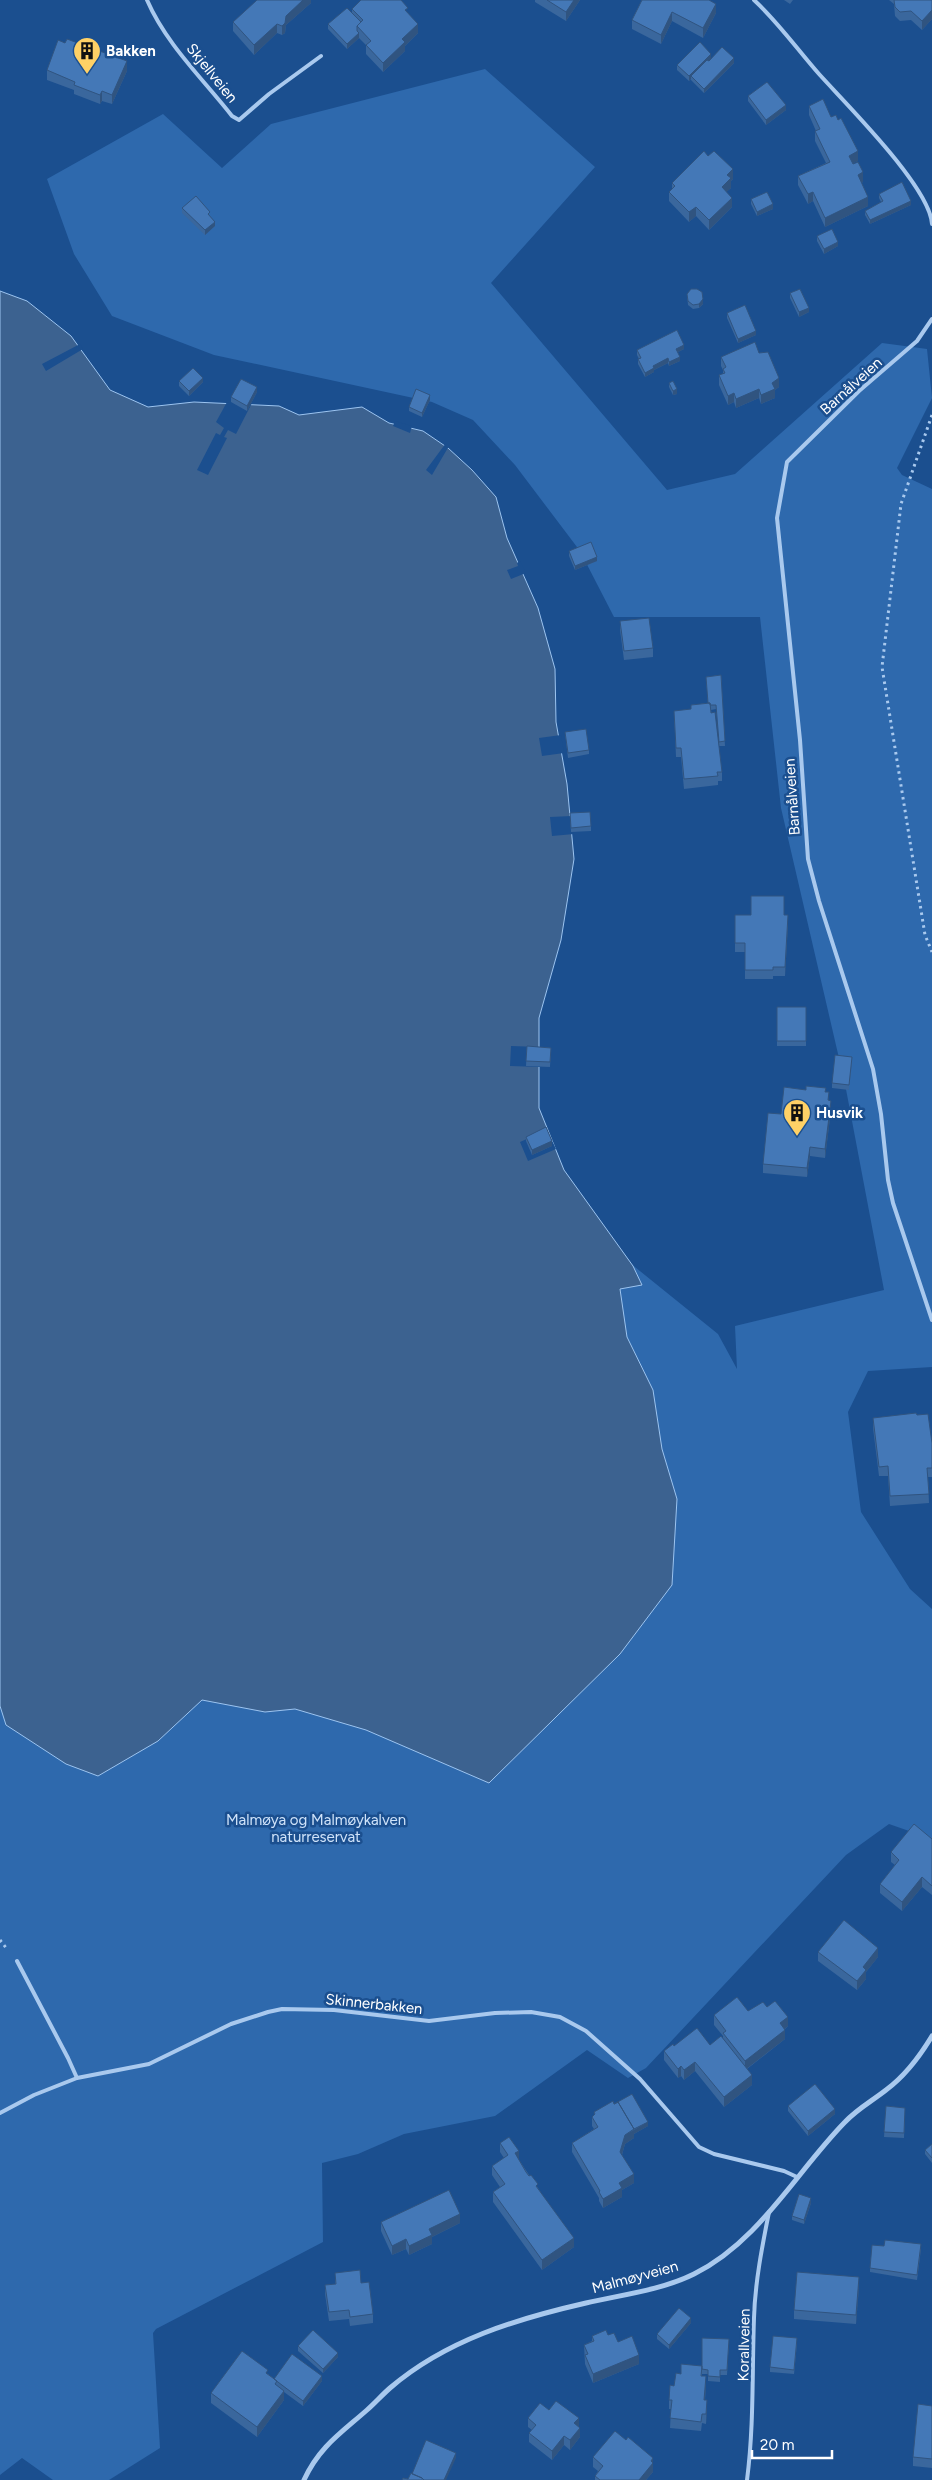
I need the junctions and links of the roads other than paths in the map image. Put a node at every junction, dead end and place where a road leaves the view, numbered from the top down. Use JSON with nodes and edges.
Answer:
{"nodes":[{"id":1,"x":147,"y":0,"type":"edge"},
{"id":2,"x":754,"y":0,"type":"edge"},
{"id":3,"x":321,"y":56,"type":"dead end"},
{"id":4,"x":932,"y":224,"type":"edge"},
{"id":5,"x":932,"y":319,"type":"edge"},
{"id":6,"x":932,"y":1320,"type":"edge"},
{"id":7,"x":17,"y":1961,"type":"dead end"},
{"id":8,"x":932,"y":2036,"type":"edge"},
{"id":9,"x":77,"y":2078,"type":"junction"},
{"id":10,"x":0,"y":2113,"type":"edge"},
{"id":11,"x":797,"y":2177,"type":"junction"},
{"id":12,"x":769,"y":2212,"type":"junction"},
{"id":13,"x":304,"y":2480,"type":"edge"},
{"id":14,"x":747,"y":2480,"type":"edge"}],
"edges":[{"from":1,"to":3,"type":"lane","name":"Skjellveien"},
{"from":2,"to":4,"type":"lane"},
{"from":5,"to":6,"type":"lane","name":"Barnålveien"},
{"from":7,"to":9,"type":"lane"},
{"from":8,"to":11,"type":"street","name":"Malmøyveien"},
{"from":9,"to":10,"type":"lane","name":"Skinnerbakken"},
{"from":9,"to":11,"type":"lane","name":"Skinnerbakken"},
{"from":11,"to":12,"type":"street","name":"Malmøyveien"},
{"from":12,"to":13,"type":"street","name":"Malmøyveien"},
{"from":12,"to":14,"type":"lane","name":"Korallveien"}]}
